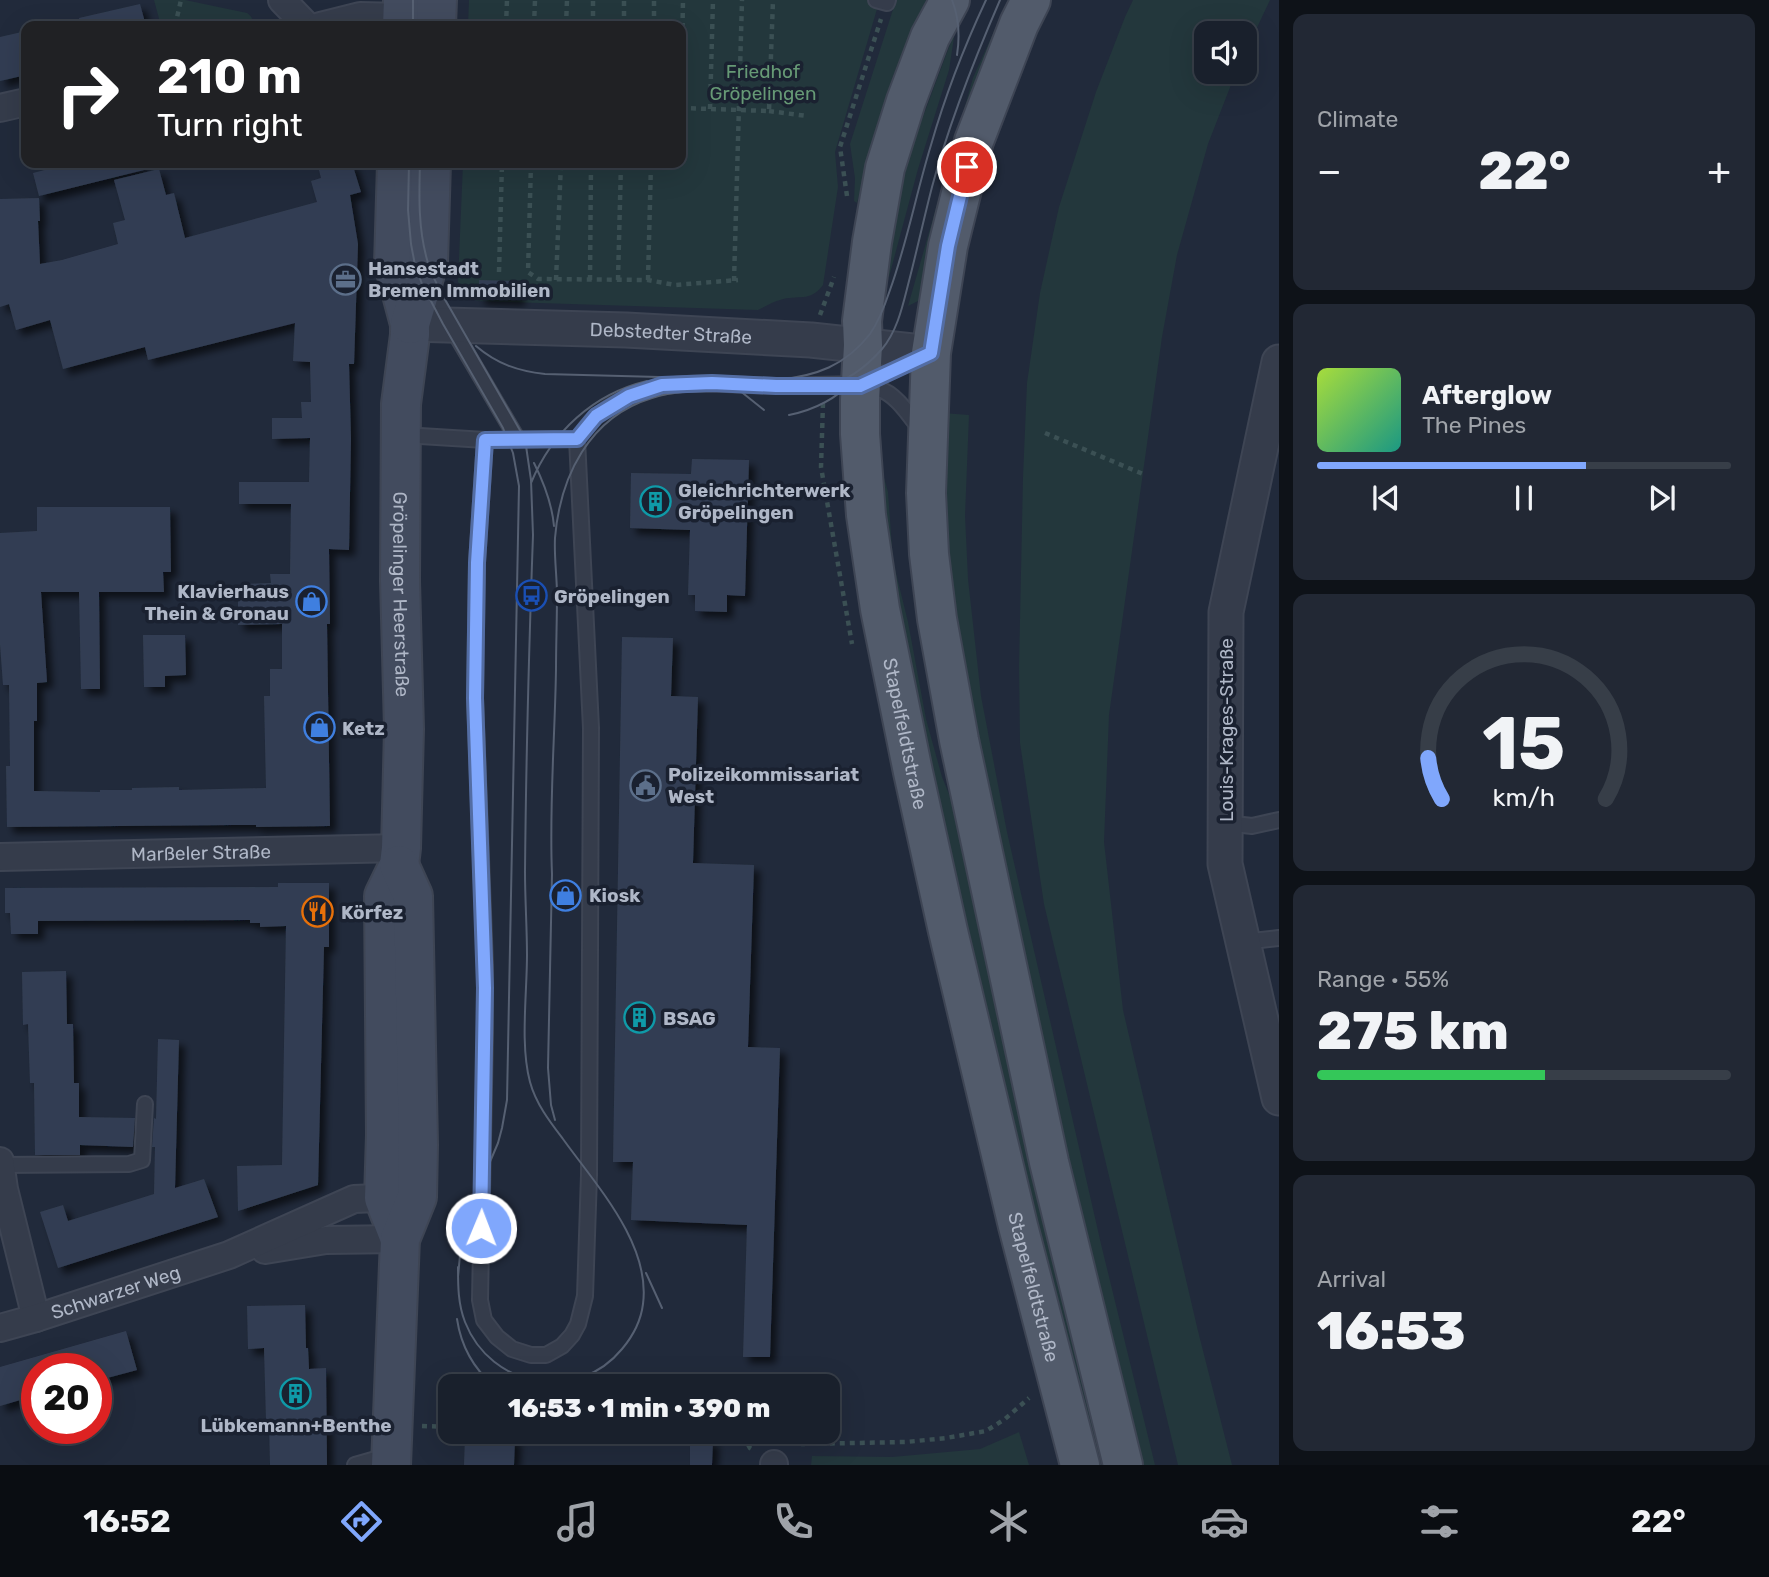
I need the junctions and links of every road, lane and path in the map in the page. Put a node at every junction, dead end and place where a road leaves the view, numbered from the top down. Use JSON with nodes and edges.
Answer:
{"nodes":[{"id":1,"x":181,"y":0,"type":"edge"},
{"id":2,"x":282,"y":0,"type":"edge"},
{"id":3,"x":437,"y":0,"type":"edge"},
{"id":4,"x":507,"y":0,"type":"edge"},
{"id":5,"x":535,"y":0,"type":"edge"},
{"id":6,"x":567,"y":0,"type":"edge"},
{"id":7,"x":593,"y":0,"type":"edge"},
{"id":8,"x":624,"y":0,"type":"edge"},
{"id":9,"x":654,"y":0,"type":"edge"},
{"id":10,"x":683,"y":0,"type":"edge"},
{"id":11,"x":713,"y":0,"type":"edge"},
{"id":12,"x":742,"y":0,"type":"edge"},
{"id":13,"x":774,"y":0,"type":"edge"},
{"id":14,"x":950,"y":0,"type":"edge"},
{"id":15,"x":1031,"y":0,"type":"edge"},
{"id":16,"x":884,"y":1,"type":"edge"},
{"id":17,"x":411,"y":17,"type":"edge"},
{"id":18,"x":176,"y":21,"type":"edge"},
{"id":19,"x":302,"y":21,"type":"edge"},
{"id":20,"x":340,"y":21,"type":"edge"},
{"id":21,"x":506,"y":21,"type":"edge"},
{"id":22,"x":534,"y":21,"type":"edge"},
{"id":23,"x":566,"y":21,"type":"edge"},
{"id":24,"x":593,"y":21,"type":"edge"},
{"id":25,"x":624,"y":21,"type":"edge"},
{"id":26,"x":654,"y":21,"type":"edge"},
{"id":27,"x":683,"y":21,"type":"edge"},
{"id":28,"x":21,"y":103,"type":"edge"},
{"id":29,"x":0,"y":108,"type":"edge"},
{"id":30,"x":686,"y":108,"type":"edge"},
{"id":31,"x":710,"y":109,"type":"junction"},
{"id":32,"x":739,"y":110,"type":"junction"},
{"id":33,"x":769,"y":110,"type":"junction"},
{"id":34,"x":807,"y":116,"type":"dead end"},
{"id":35,"x":397,"y":168,"type":"edge"},
{"id":36,"x":431,"y":168,"type":"edge"},
{"id":37,"x":502,"y":168,"type":"edge"},
{"id":38,"x":531,"y":168,"type":"edge"},
{"id":39,"x":561,"y":168,"type":"edge"},
{"id":40,"x":591,"y":168,"type":"edge"},
{"id":41,"x":621,"y":168,"type":"edge"},
{"id":42,"x":651,"y":168,"type":"edge"},
{"id":43,"x":848,"y":202,"type":"dead end"},
{"id":44,"x":499,"y":272,"type":"dead end"},
{"id":45,"x":835,"y":274,"type":"dead end"},
{"id":46,"x":424,"y":279,"type":"junction"},
{"id":47,"x":556,"y":280,"type":"junction"},
{"id":48,"x":590,"y":280,"type":"junction"},
{"id":49,"x":618,"y":280,"type":"junction"},
{"id":50,"x":648,"y":280,"type":"junction"},
{"id":51,"x":410,"y":324,"type":"junction"},
{"id":52,"x":451,"y":325,"type":"junction"},
{"id":53,"x":811,"y":340,"type":"junction"},
{"id":54,"x":863,"y":345,"type":"junction"},
{"id":55,"x":931,"y":353,"type":"junction"},
{"id":56,"x":1279,"y":362,"type":"edge"},
{"id":57,"x":860,"y":386,"type":"junction"},
{"id":58,"x":1045,"y":433,"type":"dead end"},
{"id":59,"x":401,"y":435,"type":"junction"},
{"id":60,"x":928,"y":438,"type":"junction"},
{"id":61,"x":577,"y":439,"type":"junction"},
{"id":62,"x":485,"y":440,"type":"junction"},
{"id":63,"x":518,"y":440,"type":"junction"},
{"id":64,"x":1143,"y":474,"type":"dead end"},
{"id":65,"x":1279,"y":820,"type":"edge"},
{"id":66,"x":1225,"y":823,"type":"junction"},
{"id":67,"x":0,"y":857,"type":"edge"},
{"id":68,"x":400,"y":857,"type":"junction"},
{"id":69,"x":1279,"y":938,"type":"edge"},
{"id":70,"x":1243,"y":942,"type":"junction"},
{"id":71,"x":1278,"y":1088,"type":"edge"},
{"id":72,"x":145,"y":1104,"type":"dead end"},
{"id":73,"x":0,"y":1163,"type":"edge"},
{"id":74,"x":400,"y":1197,"type":"junction"},
{"id":75,"x":400,"y":1239,"type":"junction"},
{"id":76,"x":229,"y":1255,"type":"junction"},
{"id":77,"x":36,"y":1318,"type":"junction"},
{"id":78,"x":0,"y":1328,"type":"edge"},
{"id":79,"x":1030,"y":1398,"type":"dead end"},
{"id":80,"x":840,"y":1443,"type":"edge"},
{"id":81,"x":391,"y":1460,"type":"edge"},
{"id":82,"x":355,"y":1465,"type":"edge"},
{"id":83,"x":1080,"y":1465,"type":"edge"},
{"id":84,"x":1123,"y":1465,"type":"edge"}],
"edges":[{"from":1,"to":18,"type":"path"},
{"from":2,"to":19,"type":"street"},
{"from":3,"to":17,"type":"main road"},
{"from":4,"to":21,"type":"path"},
{"from":5,"to":22,"type":"path"},
{"from":6,"to":23,"type":"path"},
{"from":7,"to":24,"type":"path"},
{"from":8,"to":25,"type":"path"},
{"from":9,"to":26,"type":"path"},
{"from":10,"to":27,"type":"path"},
{"from":11,"to":31,"type":"path"},
{"from":12,"to":32,"type":"path"},
{"from":13,"to":33,"type":"path"},
{"from":14,"to":54,"type":"main road","name":"Stapelfeldtstraße"},
{"from":15,"to":55,"type":"main road"},
{"from":16,"to":43,"type":"path"},
{"from":17,"to":20,"type":"street"},
{"from":28,"to":29,"type":"street"},
{"from":30,"to":31,"type":"path"},
{"from":31,"to":32,"type":"path"},
{"from":32,"to":33,"type":"path"},
{"from":32,"to":50,"type":"path"},
{"from":33,"to":34,"type":"path"},
{"from":35,"to":51,"type":"main road","name":"Gröpelinger Heerstraße"},
{"from":36,"to":46,"type":"main road","name":"Gröpelinger Heerstraße"},
{"from":37,"to":44,"type":"path"},
{"from":38,"to":47,"type":"path"},
{"from":39,"to":47,"type":"path"},
{"from":40,"to":48,"type":"path"},
{"from":41,"to":49,"type":"path"},
{"from":42,"to":50,"type":"path"},
{"from":45,"to":53,"type":"path"},
{"from":46,"to":51,"type":"main road","name":"Gröpelinger Heerstraße"},
{"from":46,"to":52,"type":"lane"},
{"from":47,"to":48,"type":"path"},
{"from":48,"to":49,"type":"path"},
{"from":49,"to":50,"type":"path"},
{"from":51,"to":52,"type":"street","name":"Debstedter Straße"},
{"from":51,"to":59,"type":"main road","name":"Gröpelinger Heerstraße"},
{"from":52,"to":53,"type":"street","name":"Debstedter Straße"},
{"from":52,"to":63,"type":"lane"},
{"from":53,"to":54,"type":"street","name":"Debstedter Straße"},
{"from":54,"to":55,"type":"street","name":"Debstedter Straße"},
{"from":54,"to":57,"type":"main road","name":"Stapelfeldtstraße"},
{"from":55,"to":57,"type":"lane"},
{"from":55,"to":60,"type":"main road"},
{"from":56,"to":66,"type":"street","name":"Louis-Krages-Straße"},
{"from":57,"to":60,"type":"lane"},
{"from":57,"to":61,"type":"lane"},
{"from":57,"to":83,"type":"main road","name":"Stapelfeldtstraße"},
{"from":58,"to":64,"type":"path"},
{"from":59,"to":62,"type":"lane"},
{"from":59,"to":68,"type":"main road","name":"Gröpelinger Heerstraße"},
{"from":60,"to":84,"type":"main road"},
{"from":61,"to":62,"type":"lane"},
{"from":61,"to":63,"type":"lane"},
{"from":62,"to":63,"type":"lane"},
{"from":65,"to":66,"type":"lane"},
{"from":66,"to":70,"type":"street","name":"Louis-Krages-Straße"},
{"from":67,"to":68,"type":"street","name":"Marßeler Straße"},
{"from":68,"to":74,"type":"main road","name":"Gröpelinger Heerstraße"},
{"from":69,"to":70,"type":"lane"},
{"from":70,"to":71,"type":"street","name":"Louis-Krages-Straße"},
{"from":72,"to":73,"type":"lane"},
{"from":73,"to":77,"type":"street"},
{"from":74,"to":75,"type":"main road","name":"Gröpelinger Heerstraße"},
{"from":74,"to":76,"type":"street","name":"Schwarzer Weg"},
{"from":75,"to":76,"type":"street","name":"Schwarzer Weg"},
{"from":75,"to":81,"type":"main road","name":"Gröpelinger Heerstraße"},
{"from":76,"to":77,"type":"street","name":"Schwarzer Weg"},
{"from":77,"to":78,"type":"street","name":"Schwarzer Weg"},
{"from":79,"to":80,"type":"path"},
{"from":81,"to":82,"type":"lane"}]}
